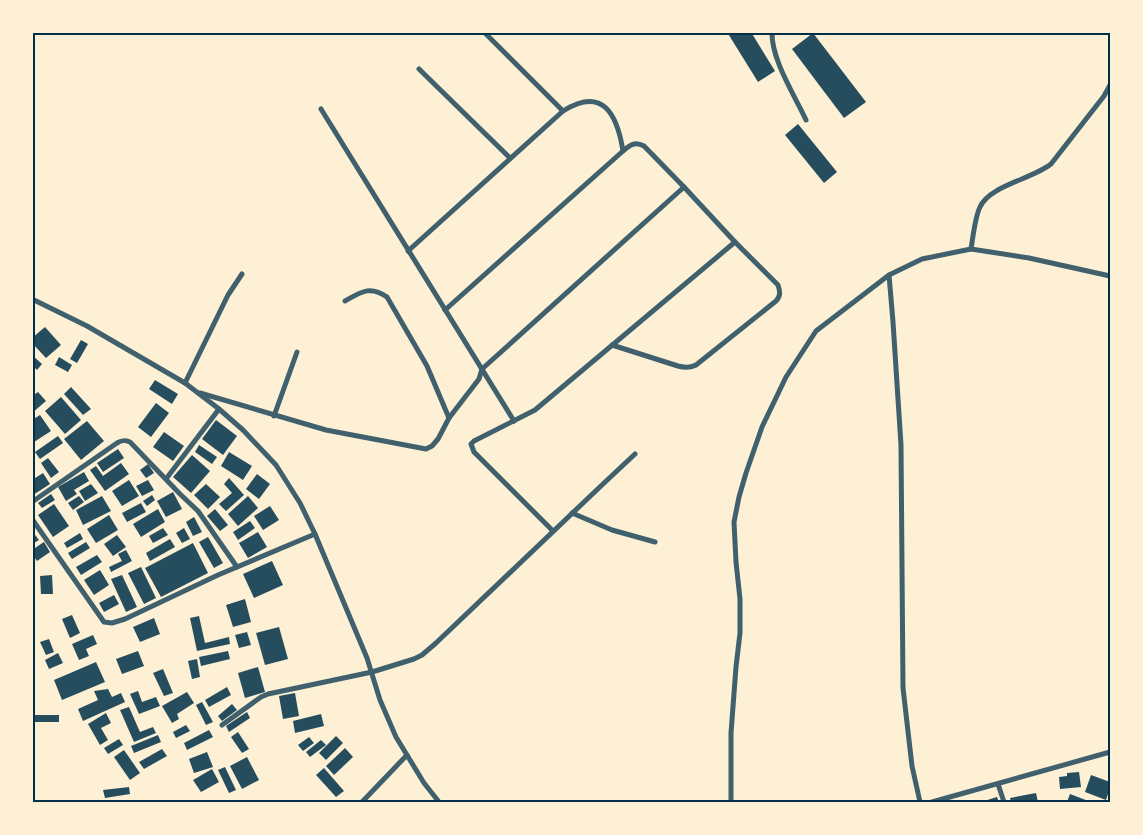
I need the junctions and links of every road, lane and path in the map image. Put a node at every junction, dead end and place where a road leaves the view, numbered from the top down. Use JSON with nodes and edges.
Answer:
{"nodes":[{"id":1,"x":484,"y":32,"type":"edge"},
{"id":2,"x":772,"y":32,"type":"edge"},
{"id":3,"x":418,"y":69,"type":"dead end"},
{"id":4,"x":1110,"y":84,"type":"edge"},
{"id":5,"x":321,"y":109,"type":"dead end"},
{"id":6,"x":562,"y":111,"type":"junction"},
{"id":7,"x":806,"y":120,"type":"dead end"},
{"id":8,"x":623,"y":151,"type":"junction"},
{"id":9,"x":510,"y":158,"type":"junction"},
{"id":10,"x":684,"y":186,"type":"junction"},
{"id":11,"x":735,"y":242,"type":"junction"},
{"id":12,"x":971,"y":248,"type":"junction"},
{"id":13,"x":408,"y":251,"type":"junction"},
{"id":14,"x":242,"y":274,"type":"dead end"},
{"id":15,"x":889,"y":275,"type":"junction"},
{"id":16,"x":1110,"y":276,"type":"edge"},
{"id":17,"x":32,"y":299,"type":"edge"},
{"id":18,"x":345,"y":301,"type":"dead end"},
{"id":19,"x":445,"y":310,"type":"junction"},
{"id":20,"x":612,"y":345,"type":"junction"},
{"id":21,"x":297,"y":352,"type":"dead end"},
{"id":22,"x":482,"y":369,"type":"junction"},
{"id":23,"x":185,"y":383,"type":"junction"},
{"id":24,"x":198,"y":392,"type":"junction"},
{"id":25,"x":219,"y":408,"type":"junction"},
{"id":26,"x":274,"y":416,"type":"junction"},
{"id":27,"x":449,"y":418,"type":"junction"},
{"id":28,"x":514,"y":421,"type":"junction"},
{"id":29,"x":635,"y":454,"type":"dead end"},
{"id":30,"x":166,"y":479,"type":"junction"},
{"id":31,"x":32,"y":502,"type":"edge"},
{"id":32,"x":572,"y":513,"type":"junction"},
{"id":33,"x":32,"y":519,"type":"edge"},
{"id":34,"x":553,"y":531,"type":"junction"},
{"id":35,"x":315,"y":534,"type":"junction"},
{"id":36,"x":655,"y":542,"type":"dead end"},
{"id":37,"x":238,"y":567,"type":"junction"},
{"id":38,"x":372,"y":672,"type":"junction"},
{"id":39,"x":222,"y":725,"type":"dead end"},
{"id":40,"x":1110,"y":752,"type":"edge"},
{"id":41,"x":407,"y":755,"type":"junction"},
{"id":42,"x":998,"y":784,"type":"junction"},
{"id":43,"x":362,"y":802,"type":"edge"},
{"id":44,"x":439,"y":802,"type":"edge"},
{"id":45,"x":731,"y":802,"type":"edge"},
{"id":46,"x":920,"y":802,"type":"edge"},
{"id":47,"x":932,"y":802,"type":"edge"},
{"id":48,"x":1004,"y":802,"type":"edge"}],
"edges":[{"from":1,"to":6,"type":"street"},
{"from":2,"to":7,"type":"street"},
{"from":3,"to":9,"type":"street"},
{"from":4,"to":12,"type":"street"},
{"from":5,"to":13,"type":"street"},
{"from":6,"to":8,"type":"street"},
{"from":6,"to":9,"type":"street"},
{"from":8,"to":10,"type":"street"},
{"from":8,"to":19,"type":"street"},
{"from":9,"to":13,"type":"street"},
{"from":10,"to":11,"type":"street"},
{"from":10,"to":22,"type":"street"},
{"from":11,"to":20,"type":"street"},
{"from":11,"to":20,"type":"street"},
{"from":12,"to":15,"type":"street"},
{"from":12,"to":16,"type":"street"},
{"from":13,"to":19,"type":"street"},
{"from":14,"to":23,"type":"street"},
{"from":15,"to":45,"type":"street"},
{"from":15,"to":46,"type":"street"},
{"from":17,"to":23,"type":"street"},
{"from":18,"to":27,"type":"street"},
{"from":19,"to":22,"type":"street"},
{"from":20,"to":28,"type":"street"},
{"from":21,"to":26,"type":"street"},
{"from":22,"to":27,"type":"street"},
{"from":22,"to":28,"type":"street"},
{"from":23,"to":24,"type":"street"},
{"from":24,"to":25,"type":"street"},
{"from":24,"to":26,"type":"street"},
{"from":25,"to":30,"type":"street"},
{"from":25,"to":35,"type":"street"},
{"from":26,"to":27,"type":"street"},
{"from":28,"to":34,"type":"street"},
{"from":29,"to":32,"type":"street"},
{"from":30,"to":31,"type":"street"},
{"from":30,"to":37,"type":"street"},
{"from":32,"to":34,"type":"street"},
{"from":32,"to":36,"type":"street"},
{"from":33,"to":37,"type":"street"},
{"from":34,"to":38,"type":"street"},
{"from":35,"to":37,"type":"street"},
{"from":35,"to":38,"type":"street"},
{"from":38,"to":39,"type":"street"},
{"from":38,"to":41,"type":"street"},
{"from":40,"to":42,"type":"street"},
{"from":41,"to":43,"type":"street"},
{"from":41,"to":44,"type":"street"},
{"from":42,"to":47,"type":"street"},
{"from":42,"to":48,"type":"street"}]}
